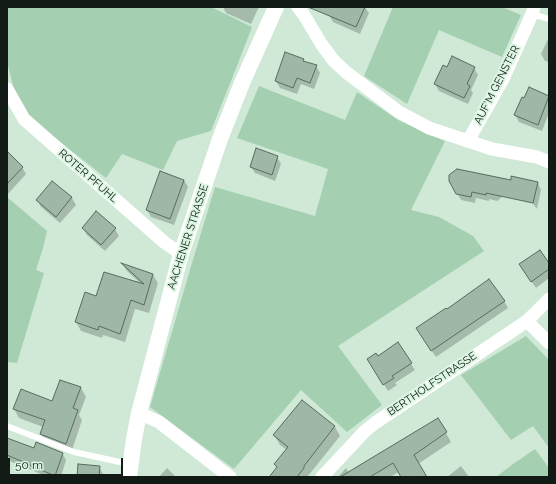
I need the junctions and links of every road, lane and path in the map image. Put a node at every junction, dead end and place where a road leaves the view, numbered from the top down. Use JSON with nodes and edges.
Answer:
{"nodes":[{"id":1,"x":276,"y":7,"type":"edge"},
{"id":2,"x":298,"y":7,"type":"edge"},
{"id":3,"x":533,"y":10,"type":"edge"},
{"id":4,"x":549,"y":19,"type":"edge"},
{"id":5,"x":7,"y":89,"type":"edge"},
{"id":6,"x":468,"y":141,"type":"junction"},
{"id":7,"x":549,"y":162,"type":"edge"},
{"id":8,"x":180,"y":254,"type":"junction"},
{"id":9,"x":549,"y":299,"type":"edge"},
{"id":10,"x":526,"y":321,"type":"junction"},
{"id":11,"x":549,"y":343,"type":"edge"},
{"id":12,"x":139,"y":413,"type":"junction"},
{"id":13,"x":7,"y":426,"type":"edge"},
{"id":14,"x":130,"y":471,"type":"edge"},
{"id":15,"x":230,"y":477,"type":"edge"},
{"id":16,"x":322,"y":477,"type":"edge"}],
"edges":[{"from":1,"to":8,"type":"street","name":"AACHENER STRASSE"},
{"from":2,"to":6,"type":"street"},
{"from":3,"to":4,"type":"lane"},
{"from":3,"to":6,"type":"street","name":"AUF'M GENSTER"},
{"from":5,"to":8,"type":"street","name":"ROTER PFUHL"},
{"from":6,"to":7,"type":"street"},
{"from":8,"to":12,"type":"street","name":"AACHENER STRASSE"},
{"from":9,"to":10,"type":"street","name":"BERTHOLFSTRASSE"},
{"from":10,"to":11,"type":"street"},
{"from":10,"to":16,"type":"street","name":"BERTHOLFSTRASSE"},
{"from":12,"to":14,"type":"street","name":"AACHENER STRASSE"},
{"from":12,"to":15,"type":"street"},
{"from":13,"to":14,"type":"lane"}]}
